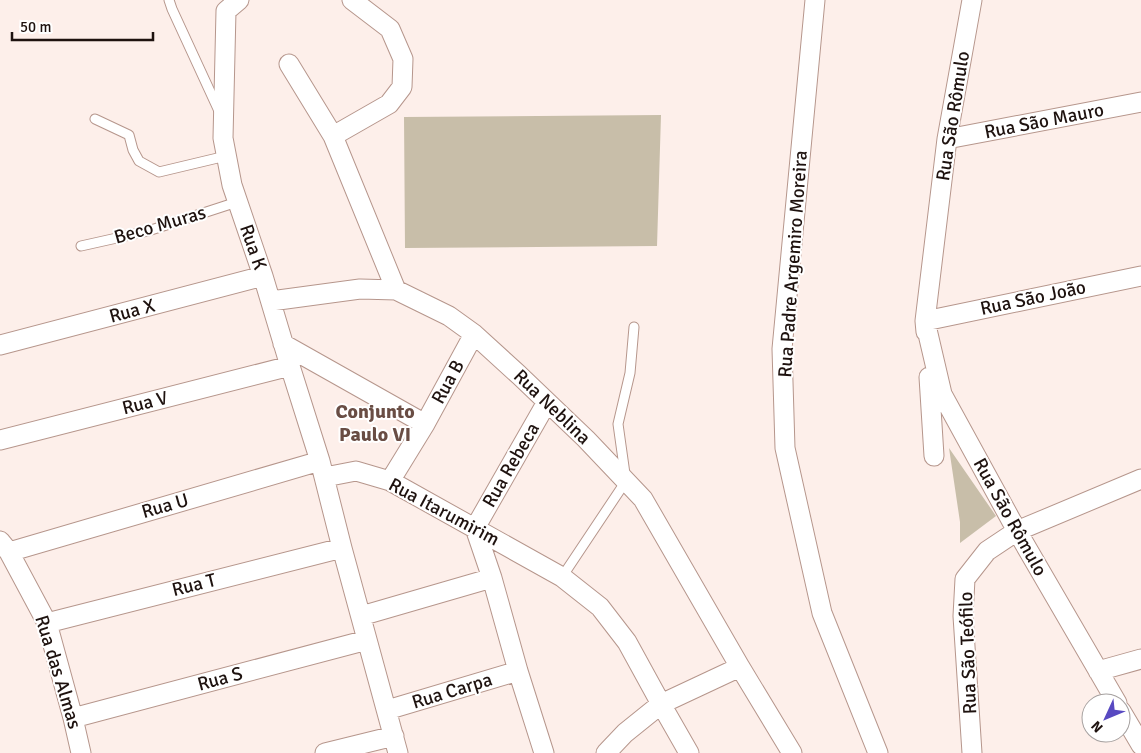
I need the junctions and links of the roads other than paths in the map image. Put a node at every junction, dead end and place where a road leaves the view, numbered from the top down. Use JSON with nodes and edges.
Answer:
{"nodes":[{"id":1,"x":169,"y":0,"type":"edge"},
{"id":2,"x":352,"y":0,"type":"edge"},
{"id":3,"x":815,"y":0,"type":"edge"},
{"id":4,"x":972,"y":0,"type":"edge"},
{"id":5,"x":232,"y":6,"type":"edge"},
{"id":6,"x":290,"y":64,"type":"dead end"},
{"id":7,"x":1141,"y":102,"type":"edge"},
{"id":8,"x":95,"y":119,"type":"dead end"},
{"id":9,"x":223,"y":121,"type":"junction"},
{"id":10,"x":333,"y":136,"type":"junction"},
{"id":11,"x":947,"y":140,"type":"junction"},
{"id":12,"x":226,"y":156,"type":"junction"},
{"id":13,"x":238,"y":202,"type":"junction"},
{"id":14,"x":81,"y":246,"type":"dead end"},
{"id":15,"x":263,"y":276,"type":"junction"},
{"id":16,"x":1141,"y":276,"type":"edge"},
{"id":17,"x":396,"y":290,"type":"junction"},
{"id":18,"x":271,"y":301,"type":"junction"},
{"id":19,"x":925,"y":321,"type":"junction"},
{"id":20,"x":634,"y":327,"type":"dead end"},
{"id":21,"x":474,"y":334,"type":"junction"},
{"id":22,"x":283,"y":344,"type":"junction"},
{"id":23,"x":0,"y":345,"type":"edge"},
{"id":24,"x":290,"y":366,"type":"junction"},
{"id":25,"x":547,"y":402,"type":"junction"},
{"id":26,"x":425,"y":424,"type":"junction"},
{"id":27,"x":0,"y":440,"type":"edge"},
{"id":28,"x":934,"y":456,"type":"dead end"},
{"id":29,"x":322,"y":469,"type":"junction"},
{"id":30,"x":1141,"y":480,"type":"edge"},
{"id":31,"x":390,"y":481,"type":"junction"},
{"id":32,"x":626,"y":481,"type":"junction"},
{"id":33,"x":476,"y":528,"type":"junction"},
{"id":34,"x":1017,"y":531,"type":"junction"},
{"id":35,"x":5,"y":547,"type":"edge"},
{"id":36,"x":342,"y":548,"type":"junction"},
{"id":37,"x":562,"y":577,"type":"junction"},
{"id":38,"x":492,"y":578,"type":"junction"},
{"id":39,"x":361,"y":616,"type":"junction"},
{"id":40,"x":47,"y":623,"type":"junction"},
{"id":41,"x":367,"y":640,"type":"junction"},
{"id":42,"x":1141,"y":659,"type":"edge"},
{"id":43,"x":740,"y":667,"type":"junction"},
{"id":44,"x":518,"y":671,"type":"junction"},
{"id":45,"x":1098,"y":671,"type":"junction"},
{"id":46,"x":1110,"y":693,"type":"edge"},
{"id":47,"x":661,"y":704,"type":"junction"},
{"id":48,"x":387,"y":710,"type":"junction"},
{"id":49,"x":73,"y":718,"type":"junction"},
{"id":50,"x":1131,"y":728,"type":"edge"},
{"id":51,"x":396,"y":745,"type":"edge"},
{"id":52,"x":1141,"y":745,"type":"edge"},
{"id":53,"x":81,"y":753,"type":"edge"},
{"id":54,"x":325,"y":753,"type":"edge"},
{"id":55,"x":544,"y":753,"type":"edge"},
{"id":56,"x":606,"y":753,"type":"edge"},
{"id":57,"x":689,"y":753,"type":"edge"},
{"id":58,"x":792,"y":753,"type":"edge"},
{"id":59,"x":878,"y":753,"type":"edge"},
{"id":60,"x":972,"y":753,"type":"edge"}],
"edges":[{"from":1,"to":9,"type":"lane"},
{"from":2,"to":10,"type":"street"},
{"from":3,"to":59,"type":"street","name":"Rua Padre Argemiro Moreira"},
{"from":4,"to":11,"type":"street","name":"Rua São Rômulo"},
{"from":5,"to":9,"type":"street","name":"Rua K"},
{"from":6,"to":10,"type":"street"},
{"from":7,"to":11,"type":"street","name":"Rua São Mauro"},
{"from":8,"to":12,"type":"lane"},
{"from":9,"to":12,"type":"street","name":"Rua K"},
{"from":10,"to":17,"type":"street"},
{"from":11,"to":19,"type":"street","name":"Rua São Rômulo"},
{"from":12,"to":13,"type":"street","name":"Rua K"},
{"from":13,"to":14,"type":"lane","name":"Beco Muras"},
{"from":13,"to":15,"type":"street","name":"Rua K"},
{"from":15,"to":18,"type":"street","name":"Rua K"},
{"from":15,"to":23,"type":"street","name":"Rua X"},
{"from":16,"to":19,"type":"street","name":"Rua São João"},
{"from":17,"to":18,"type":"street","name":"Rua Neblina"},
{"from":17,"to":21,"type":"street","name":"Rua Neblina"},
{"from":18,"to":22,"type":"street","name":"Rua K"},
{"from":19,"to":28,"type":"street","name":"Rua São Rômulo"},
{"from":19,"to":34,"type":"street","name":"Rua São Rômulo"},
{"from":20,"to":32,"type":"lane"},
{"from":21,"to":25,"type":"street","name":"Rua Neblina"},
{"from":21,"to":26,"type":"street","name":"Rua B"},
{"from":22,"to":24,"type":"street","name":"Rua K"},
{"from":22,"to":26,"type":"street"},
{"from":24,"to":27,"type":"street","name":"Rua V"},
{"from":24,"to":29,"type":"street","name":"Rua K"},
{"from":25,"to":32,"type":"street","name":"Rua Neblina"},
{"from":25,"to":33,"type":"street","name":"Rua Rebeca"},
{"from":26,"to":31,"type":"street","name":"Rua B"},
{"from":29,"to":31,"type":"street","name":"Rua Itarumirim"},
{"from":29,"to":35,"type":"street","name":"Rua U"},
{"from":29,"to":36,"type":"street"},
{"from":30,"to":34,"type":"street","name":"Rua São Teófilo"},
{"from":31,"to":33,"type":"street","name":"Rua Itarumirim"},
{"from":32,"to":37,"type":"lane"},
{"from":32,"to":43,"type":"street","name":"Rua Neblina"},
{"from":33,"to":37,"type":"street","name":"Rua Itarumirim"},
{"from":33,"to":38,"type":"street"},
{"from":34,"to":45,"type":"street","name":"Rua São Rômulo"},
{"from":34,"to":60,"type":"street","name":"Rua São Teófilo"},
{"from":35,"to":40,"type":"street","name":"Rua das Almas"},
{"from":36,"to":39,"type":"street"},
{"from":36,"to":40,"type":"street","name":"Rua T"},
{"from":37,"to":47,"type":"street","name":"Rua Itarumirim"},
{"from":38,"to":39,"type":"street"},
{"from":38,"to":44,"type":"street"},
{"from":39,"to":41,"type":"street"},
{"from":40,"to":49,"type":"street","name":"Rua das Almas"},
{"from":41,"to":48,"type":"street"},
{"from":41,"to":49,"type":"street","name":"Rua S"},
{"from":42,"to":45,"type":"street"},
{"from":43,"to":47,"type":"street"},
{"from":43,"to":58,"type":"street","name":"Rua Neblina"},
{"from":44,"to":48,"type":"street","name":"Rua Carpa"},
{"from":44,"to":55,"type":"street"},
{"from":45,"to":46,"type":"street","name":"Rua São Rômulo"},
{"from":47,"to":56,"type":"street"},
{"from":47,"to":57,"type":"street","name":"Rua Itarumirim"},
{"from":48,"to":51,"type":"street"},
{"from":49,"to":53,"type":"street","name":"Rua das Almas"},
{"from":50,"to":52,"type":"street"},
{"from":51,"to":54,"type":"street"}]}
